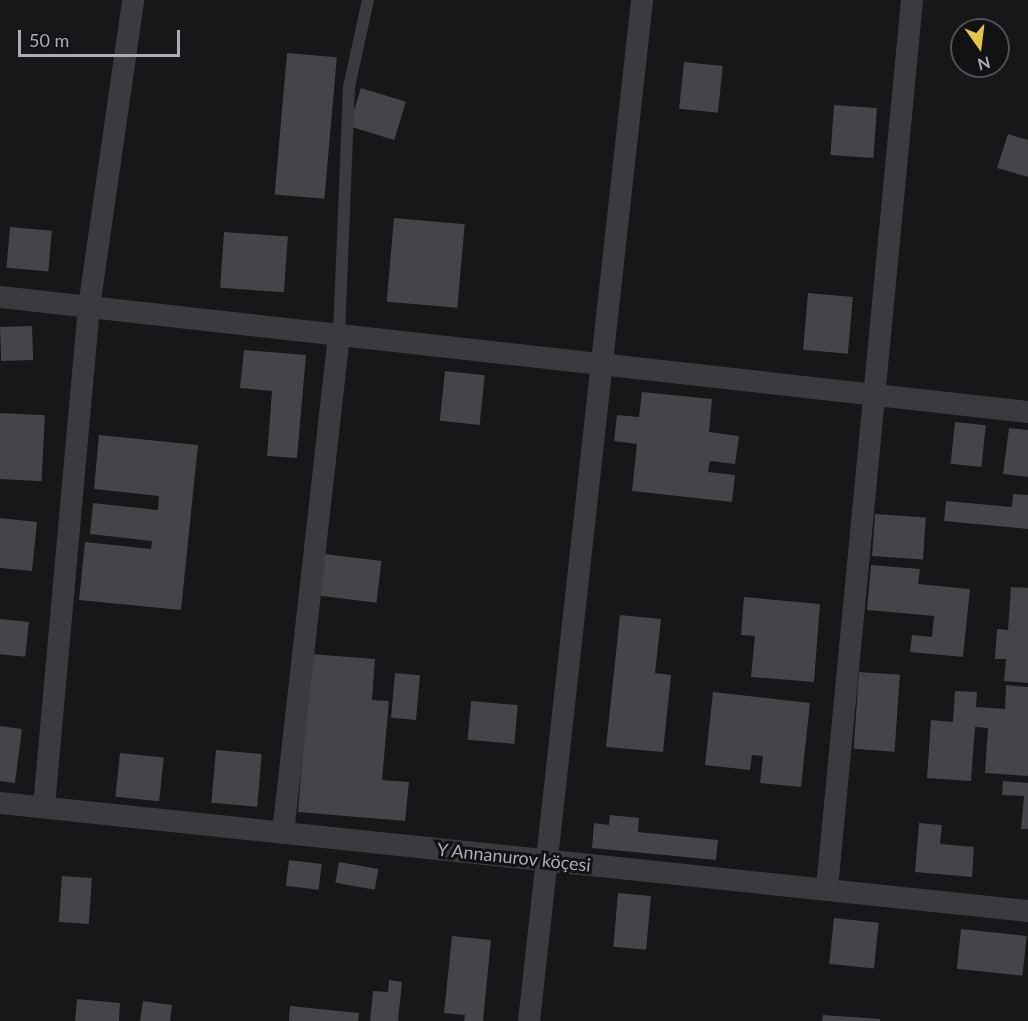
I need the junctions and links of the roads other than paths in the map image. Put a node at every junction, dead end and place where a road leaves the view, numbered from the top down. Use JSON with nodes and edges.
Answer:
{"nodes":[{"id":1,"x":134,"y":0,"type":"edge"},
{"id":2,"x":368,"y":0,"type":"edge"},
{"id":3,"x":642,"y":0,"type":"edge"},
{"id":4,"x":912,"y":0,"type":"edge"},
{"id":5,"x":0,"y":297,"type":"edge"},
{"id":6,"x":89,"y":307,"type":"junction"},
{"id":7,"x":339,"y":335,"type":"junction"},
{"id":8,"x":602,"y":366,"type":"junction"},
{"id":9,"x":874,"y":395,"type":"junction"},
{"id":10,"x":1028,"y":412,"type":"edge"},
{"id":11,"x":0,"y":803,"type":"edge"},
{"id":12,"x":44,"y":806,"type":"junction"},
{"id":13,"x":283,"y":833,"type":"junction"},
{"id":14,"x":547,"y":860,"type":"junction"},
{"id":15,"x":827,"y":888,"type":"junction"},
{"id":16,"x":1028,"y":911,"type":"edge"},
{"id":17,"x":529,"y":1021,"type":"edge"}],
"edges":[{"from":1,"to":6,"type":"street"},
{"from":2,"to":7,"type":"lane"},
{"from":3,"to":8,"type":"street"},
{"from":4,"to":9,"type":"street"},
{"from":5,"to":6,"type":"street"},
{"from":6,"to":7,"type":"street"},
{"from":6,"to":12,"type":"street"},
{"from":7,"to":8,"type":"street"},
{"from":7,"to":13,"type":"street"},
{"from":8,"to":9,"type":"street"},
{"from":8,"to":14,"type":"street"},
{"from":9,"to":10,"type":"street"},
{"from":9,"to":15,"type":"street"},
{"from":11,"to":12,"type":"street","name":"Y Annanurov köçesi"},
{"from":12,"to":13,"type":"street","name":"Y Annanurov köçesi"},
{"from":13,"to":14,"type":"street","name":"Y Annanurov köçesi"},
{"from":14,"to":15,"type":"street","name":"Y Annanurov köçesi"},
{"from":14,"to":17,"type":"street"},
{"from":15,"to":16,"type":"street","name":"Y Annanurov köçesi"}]}
